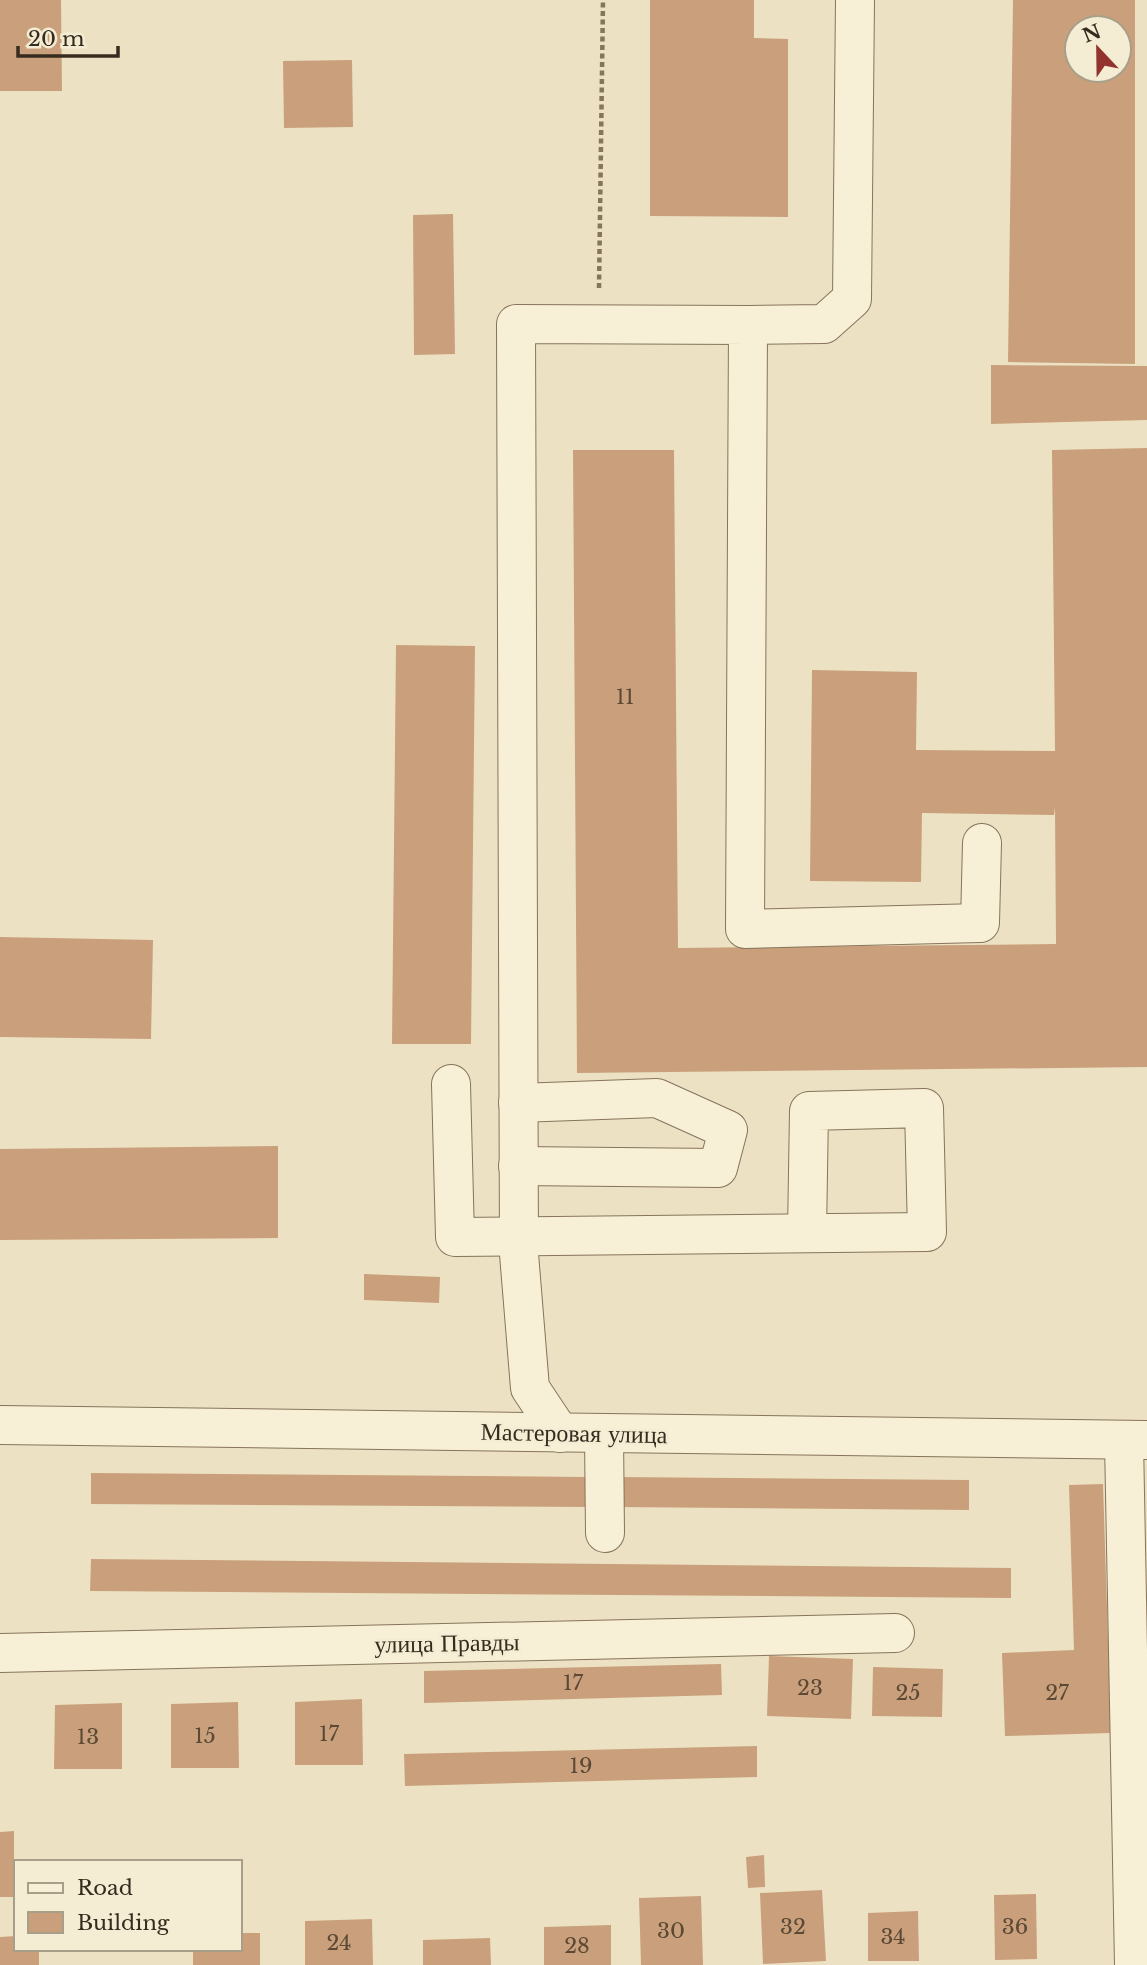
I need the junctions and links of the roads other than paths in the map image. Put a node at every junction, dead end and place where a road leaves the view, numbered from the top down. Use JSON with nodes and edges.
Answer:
{"nodes":[{"id":1,"x":855,"y":0,"type":"edge"},
{"id":2,"x":748,"y":325,"type":"junction"},
{"id":3,"x":982,"y":843,"type":"dead end"},
{"id":4,"x":451,"y":1084,"type":"dead end"},
{"id":5,"x":518,"y":1103,"type":"junction"},
{"id":6,"x":518,"y":1166,"type":"junction"},
{"id":7,"x":807,"y":1233,"type":"dead end"},
{"id":8,"x":519,"y":1237,"type":"junction"},
{"id":9,"x":0,"y":1425,"type":"edge"},
{"id":10,"x":560,"y":1433,"type":"junction"},
{"id":11,"x":604,"y":1433,"type":"junction"},
{"id":12,"x":1135,"y":1440,"type":"edge"},
{"id":13,"x":604,"y":1533,"type":"dead end"},
{"id":14,"x":1137,"y":1626,"type":"edge"},
{"id":15,"x":895,"y":1633,"type":"dead end"},
{"id":16,"x":0,"y":1653,"type":"edge"},
{"id":17,"x":1134,"y":1965,"type":"edge"}],
"edges":[{"from":1,"to":2,"type":"street"},
{"from":2,"to":3,"type":"street"},
{"from":2,"to":5,"type":"street"},
{"from":4,"to":8,"type":"street"},
{"from":5,"to":6,"type":"street"},
{"from":5,"to":6,"type":"street"},
{"from":6,"to":8,"type":"street"},
{"from":7,"to":8,"type":"street"},
{"from":8,"to":10,"type":"street"},
{"from":9,"to":10,"type":"street","name":"Мастеровая улица"},
{"from":10,"to":11,"type":"street","name":"Мастеровая улица"},
{"from":11,"to":12,"type":"street","name":"Мастеровая улица"},
{"from":11,"to":13,"type":"street"},
{"from":12,"to":14,"type":"street"},
{"from":14,"to":17,"type":"street"},
{"from":15,"to":16,"type":"street","name":"улица Правды"}]}
